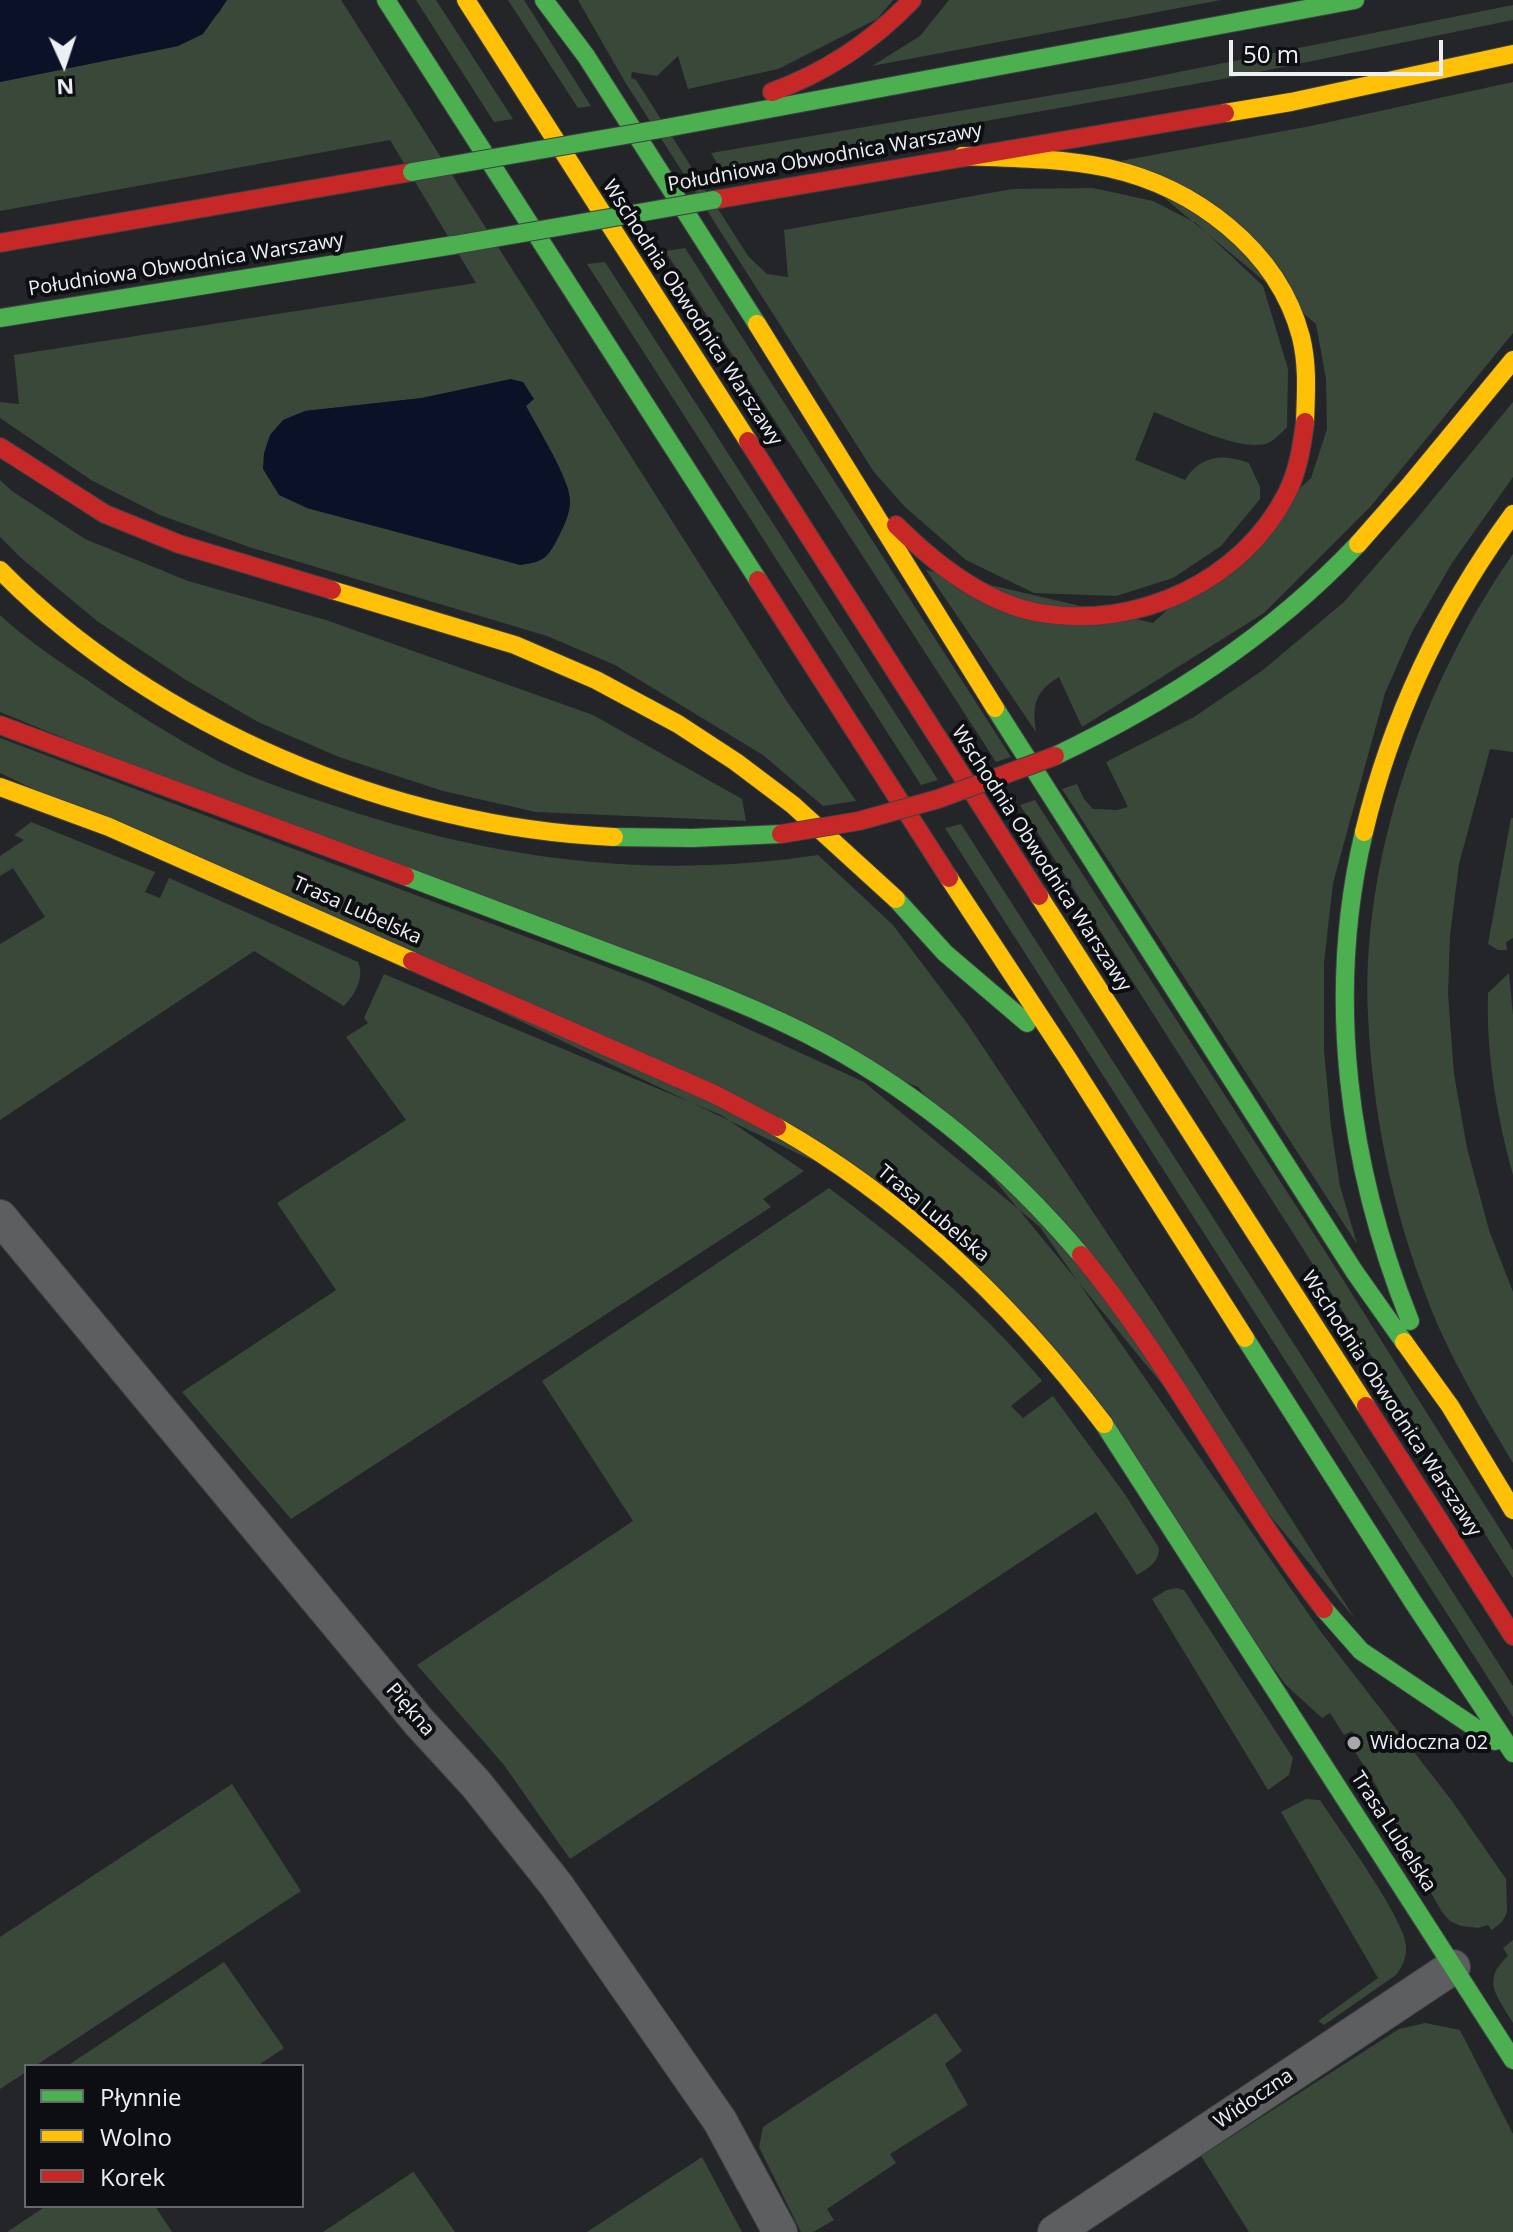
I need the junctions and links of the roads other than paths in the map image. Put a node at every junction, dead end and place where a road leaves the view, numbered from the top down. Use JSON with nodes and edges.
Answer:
{"nodes":[{"id":1,"x":386,"y":0,"type":"edge"},
{"id":2,"x":466,"y":0,"type":"edge"},
{"id":3,"x":544,"y":0,"type":"edge"},
{"id":4,"x":559,"y":0,"type":"edge"},
{"id":5,"x":912,"y":0,"type":"edge"},
{"id":6,"x":1355,"y":0,"type":"edge"},
{"id":7,"x":1513,"y":54,"type":"edge"},
{"id":8,"x":586,"y":56,"type":"junction"},
{"id":9,"x":666,"y":128,"type":"junction"},
{"id":10,"x":962,"y":156,"type":"junction"},
{"id":11,"x":0,"y":243,"type":"edge"},
{"id":12,"x":0,"y":318,"type":"edge"},
{"id":13,"x":1513,"y":360,"type":"edge"},
{"id":14,"x":0,"y":447,"type":"edge"},
{"id":15,"x":857,"y":482,"type":"junction"},
{"id":16,"x":1513,"y":514,"type":"edge"},
{"id":17,"x":0,"y":570,"type":"edge"},
{"id":18,"x":0,"y":725,"type":"edge"},
{"id":19,"x":0,"y":787,"type":"edge"},
{"id":20,"x":1068,"y":1059,"type":"junction"},
{"id":21,"x":0,"y":1217,"type":"edge"},
{"id":22,"x":1450,"y":1406,"type":"junction"},
{"id":23,"x":1513,"y":1510,"type":"edge"},
{"id":24,"x":1513,"y":1636,"type":"edge"},
{"id":25,"x":1513,"y":1753,"type":"edge"},
{"id":26,"x":1453,"y":1967,"type":"junction"},
{"id":27,"x":1513,"y":2060,"type":"edge"},
{"id":28,"x":780,"y":2232,"type":"edge"},
{"id":29,"x":1055,"y":2232,"type":"edge"}],
"edges":[{"from":1,"to":20,"type":"main road"},
{"from":2,"to":24,"type":"main road","name":"Wschodnia Obwodnica Warszawy"},
{"from":3,"to":8,"type":"main road"},
{"from":4,"to":8,"type":"main road"},
{"from":5,"to":9,"type":"main road"},
{"from":6,"to":9,"type":"main road"},
{"from":7,"to":10,"type":"main road","name":"Południowa Obwodnica Warszawy"},
{"from":8,"to":15,"type":"main road"},
{"from":9,"to":11,"type":"main road","bridge":true},
{"from":10,"to":12,"type":"main road","name":"Południowa Obwodnica Warszawy","bridge":true},
{"from":10,"to":15,"type":"main road"},
{"from":13,"to":17,"type":"main road","bridge":true},
{"from":14,"to":20,"type":"main road"},
{"from":15,"to":22,"type":"main road"},
{"from":16,"to":22,"type":"main road"},
{"from":18,"to":25,"type":"main road"},
{"from":19,"to":26,"type":"main road","name":"Trasa Lubelska"},
{"from":20,"to":25,"type":"main road"},
{"from":21,"to":28,"type":"street","name":"Piękna"},
{"from":22,"to":23,"type":"main road"},
{"from":26,"to":27,"type":"main road","name":"Trasa Lubelska"},
{"from":26,"to":29,"type":"street","name":"Widoczna"}]}
